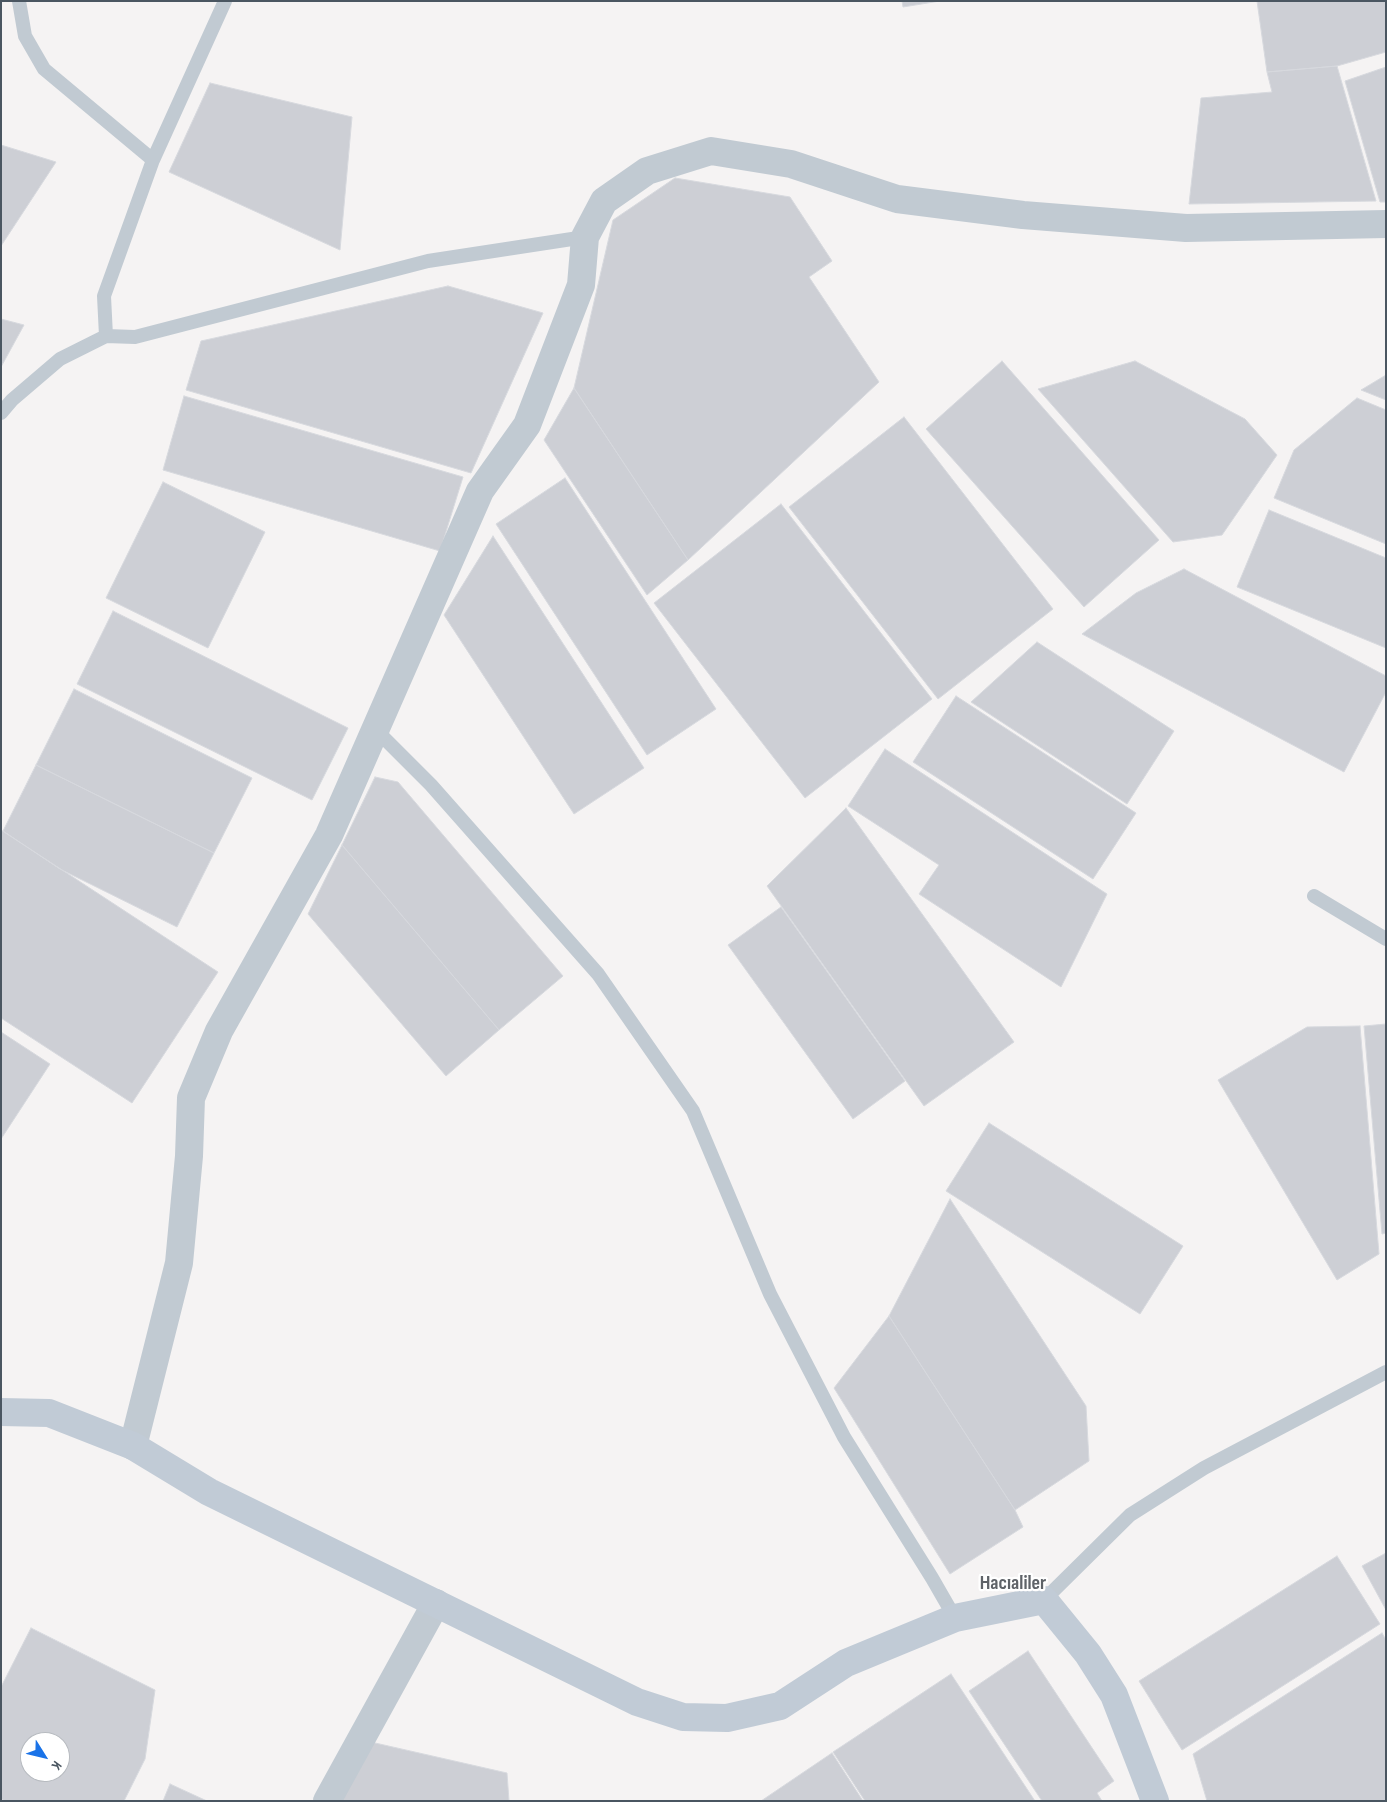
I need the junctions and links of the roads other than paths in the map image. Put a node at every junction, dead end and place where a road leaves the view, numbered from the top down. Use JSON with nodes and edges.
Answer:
{"nodes":[{"id":1,"x":18,"y":1,"type":"edge"},
{"id":2,"x":225,"y":1,"type":"edge"},
{"id":3,"x":153,"y":160,"type":"junction"},
{"id":4,"x":1386,"y":224,"type":"edge"},
{"id":5,"x":585,"y":237,"type":"junction"},
{"id":6,"x":106,"y":336,"type":"junction"},
{"id":7,"x":1,"y":413,"type":"edge"},
{"id":8,"x":376,"y":730,"type":"junction"},
{"id":9,"x":1314,"y":896,"type":"dead end"},
{"id":10,"x":1386,"y":939,"type":"edge"},
{"id":11,"x":1386,"y":1372,"type":"edge"},
{"id":12,"x":1,"y":1412,"type":"edge"},
{"id":13,"x":133,"y":1446,"type":"junction"},
{"id":14,"x":1044,"y":1600,"type":"junction"},
{"id":15,"x":436,"y":1603,"type":"junction"},
{"id":16,"x":954,"y":1618,"type":"junction"},
{"id":17,"x":327,"y":1801,"type":"edge"},
{"id":18,"x":1155,"y":1801,"type":"edge"}],
"edges":[{"from":1,"to":3,"type":"lane"},
{"from":2,"to":3,"type":"lane"},
{"from":3,"to":6,"type":"lane"},
{"from":4,"to":5,"type":"street"},
{"from":5,"to":6,"type":"lane"},
{"from":5,"to":8,"type":"street"},
{"from":6,"to":7,"type":"lane"},
{"from":8,"to":13,"type":"street"},
{"from":8,"to":16,"type":"lane"},
{"from":9,"to":10,"type":"lane"},
{"from":11,"to":14,"type":"lane"},
{"from":12,"to":13,"type":"street"},
{"from":13,"to":15,"type":"street"},
{"from":14,"to":16,"type":"street"},
{"from":14,"to":18,"type":"street"},
{"from":15,"to":16,"type":"street"},
{"from":15,"to":17,"type":"street"}]}
